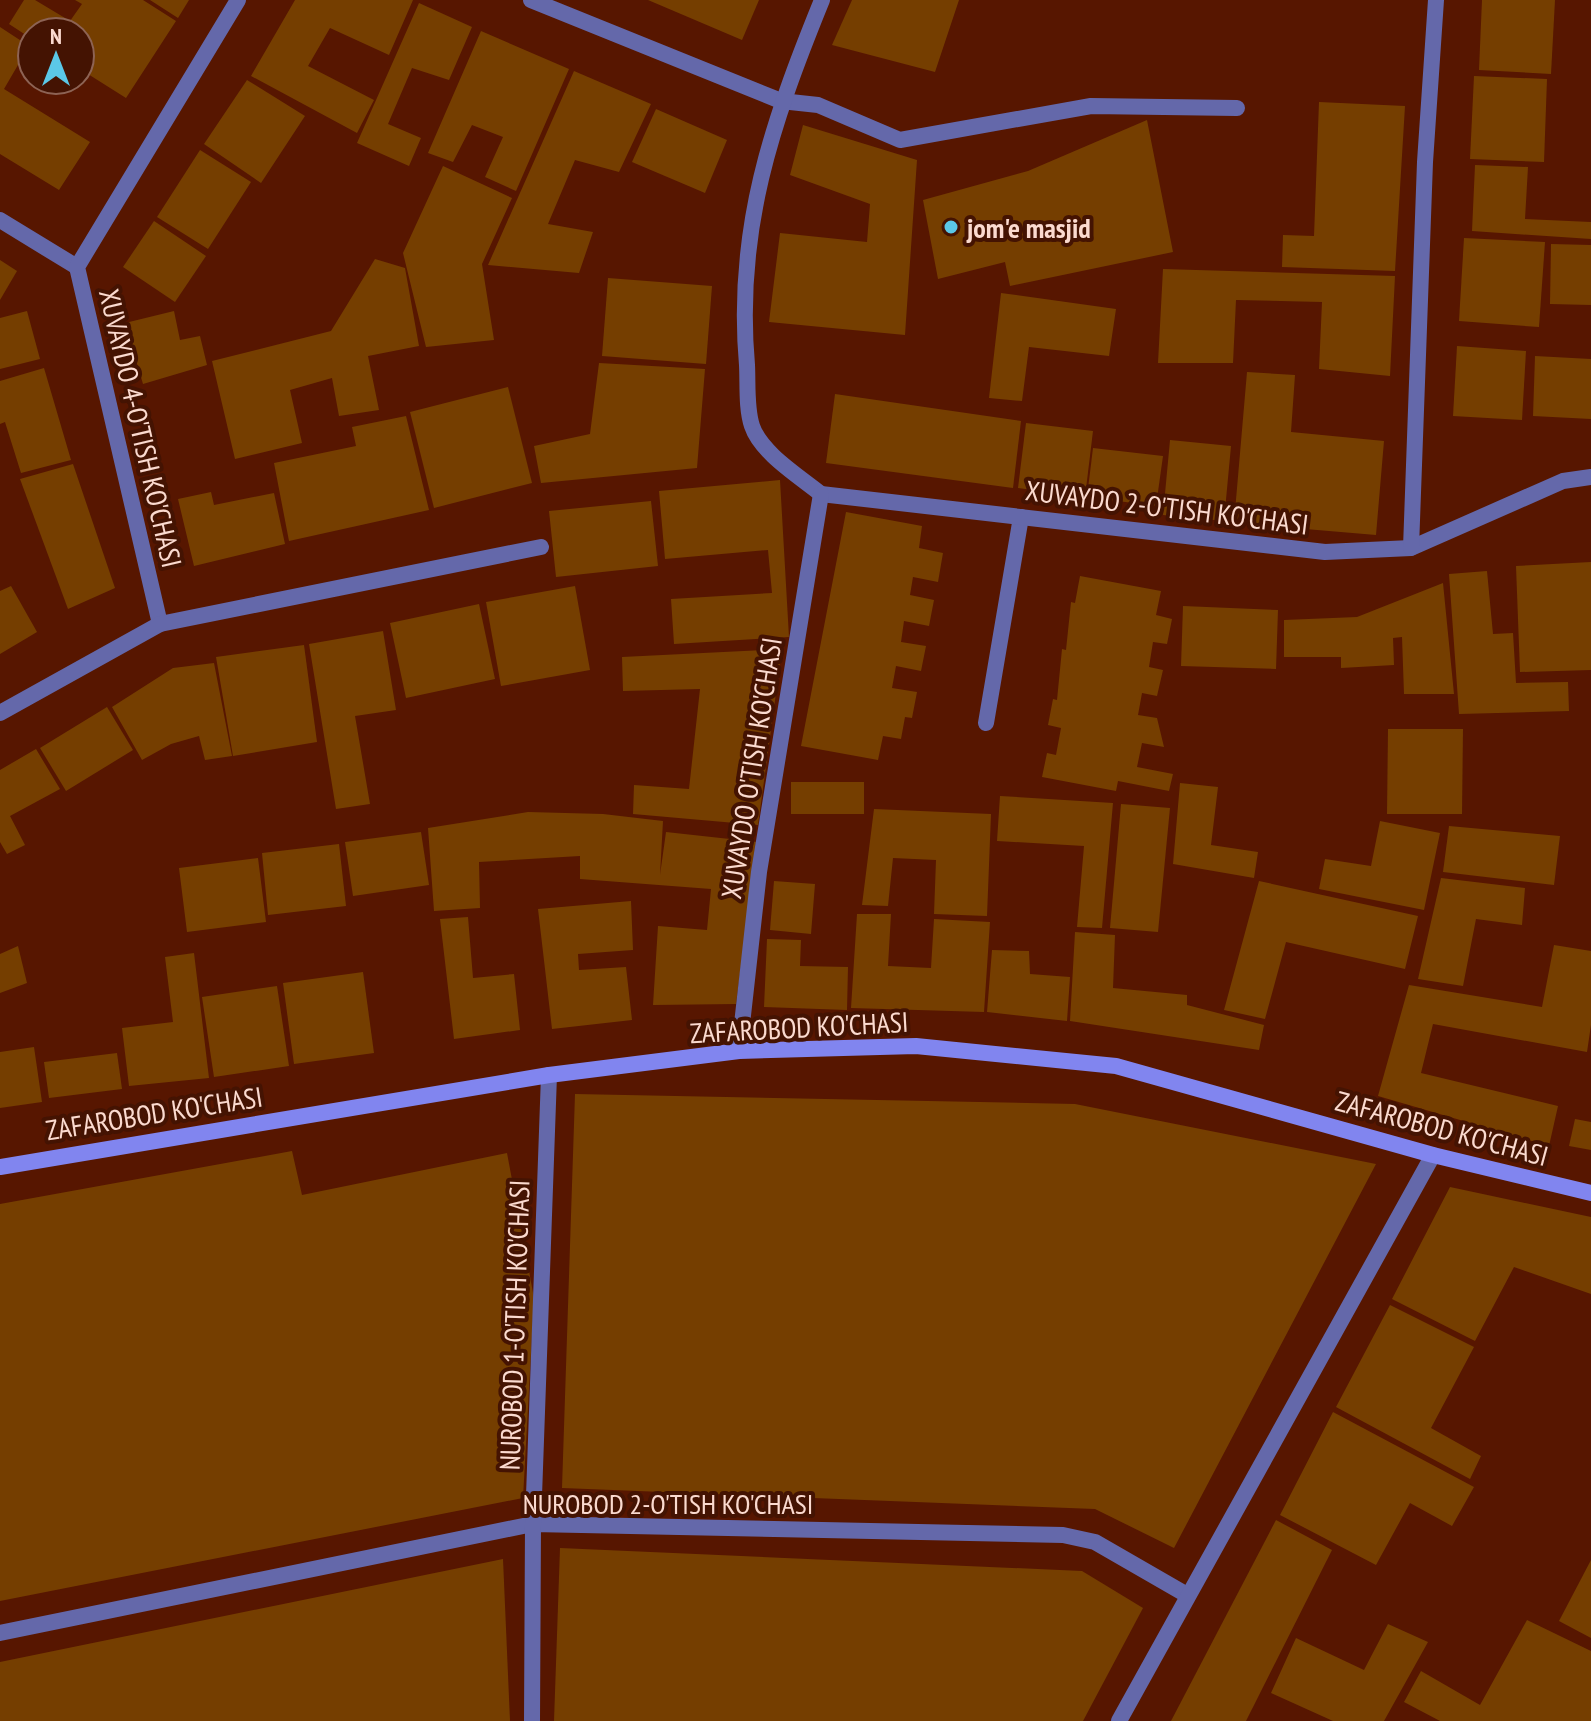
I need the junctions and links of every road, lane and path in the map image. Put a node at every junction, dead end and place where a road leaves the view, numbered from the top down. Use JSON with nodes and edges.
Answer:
{"nodes":[{"id":1,"x":238,"y":0,"type":"edge"},
{"id":2,"x":531,"y":0,"type":"edge"},
{"id":3,"x":822,"y":0,"type":"edge"},
{"id":4,"x":1436,"y":0,"type":"edge"},
{"id":5,"x":781,"y":101,"type":"junction"},
{"id":6,"x":1237,"y":108,"type":"dead end"},
{"id":7,"x":0,"y":220,"type":"edge"},
{"id":8,"x":77,"y":267,"type":"junction"},
{"id":9,"x":1591,"y":477,"type":"edge"},
{"id":10,"x":821,"y":494,"type":"junction"},
{"id":11,"x":1021,"y":517,"type":"junction"},
{"id":12,"x":541,"y":547,"type":"dead end"},
{"id":13,"x":1411,"y":548,"type":"junction"},
{"id":14,"x":160,"y":624,"type":"junction"},
{"id":15,"x":0,"y":713,"type":"edge"},
{"id":16,"x":986,"y":723,"type":"dead end"},
{"id":17,"x":739,"y":1051,"type":"junction"},
{"id":18,"x":549,"y":1075,"type":"junction"},
{"id":19,"x":1433,"y":1155,"type":"junction"},
{"id":20,"x":0,"y":1167,"type":"edge"},
{"id":21,"x":1591,"y":1193,"type":"edge"},
{"id":22,"x":533,"y":1524,"type":"junction"},
{"id":23,"x":1187,"y":1595,"type":"junction"},
{"id":24,"x":0,"y":1633,"type":"edge"},
{"id":25,"x":532,"y":1721,"type":"edge"},
{"id":26,"x":1119,"y":1721,"type":"edge"}],
"edges":[{"from":1,"to":8,"type":"street","name":"XUVAYDO 4-O'TISH KO'CHASI"},
{"from":2,"to":5,"type":"street"},
{"from":3,"to":5,"type":"street"},
{"from":4,"to":13,"type":"street"},
{"from":5,"to":6,"type":"street"},
{"from":5,"to":10,"type":"street"},
{"from":7,"to":8,"type":"street"},
{"from":8,"to":14,"type":"street","name":"XUVAYDO 4-O'TISH KO'CHASI"},
{"from":9,"to":13,"type":"street","name":"XUVAYDO 2-O'TISH KO'CHASI"},
{"from":10,"to":11,"type":"street","name":"XUVAYDO 2-O'TISH KO'CHASI"},
{"from":10,"to":17,"type":"street","name":"XUVAYDO O'TISH KO'CHASI"},
{"from":11,"to":13,"type":"street","name":"XUVAYDO 2-O'TISH KO'CHASI"},
{"from":11,"to":16,"type":"street"},
{"from":12,"to":14,"type":"street"},
{"from":14,"to":15,"type":"street"},
{"from":17,"to":18,"type":"street","name":"ZAFAROBOD KO'CHASI"},
{"from":17,"to":19,"type":"street","name":"ZAFAROBOD KO'CHASI"},
{"from":18,"to":20,"type":"street","name":"ZAFAROBOD KO'CHASI"},
{"from":18,"to":22,"type":"street","name":"NUROBOD 1-O'TISH KO'CHASI"},
{"from":19,"to":21,"type":"street","name":"ZAFAROBOD KO'CHASI"},
{"from":19,"to":23,"type":"street"},
{"from":22,"to":23,"type":"street","name":"NUROBOD 2-O'TISH KO'CHASI"},
{"from":22,"to":24,"type":"street","name":"NUROBOD 2-O'TISH KO'CHASI"},
{"from":22,"to":25,"type":"street","name":"NUROBOD 1-O'TISH KO'CHASI"},
{"from":23,"to":26,"type":"street"}]}
